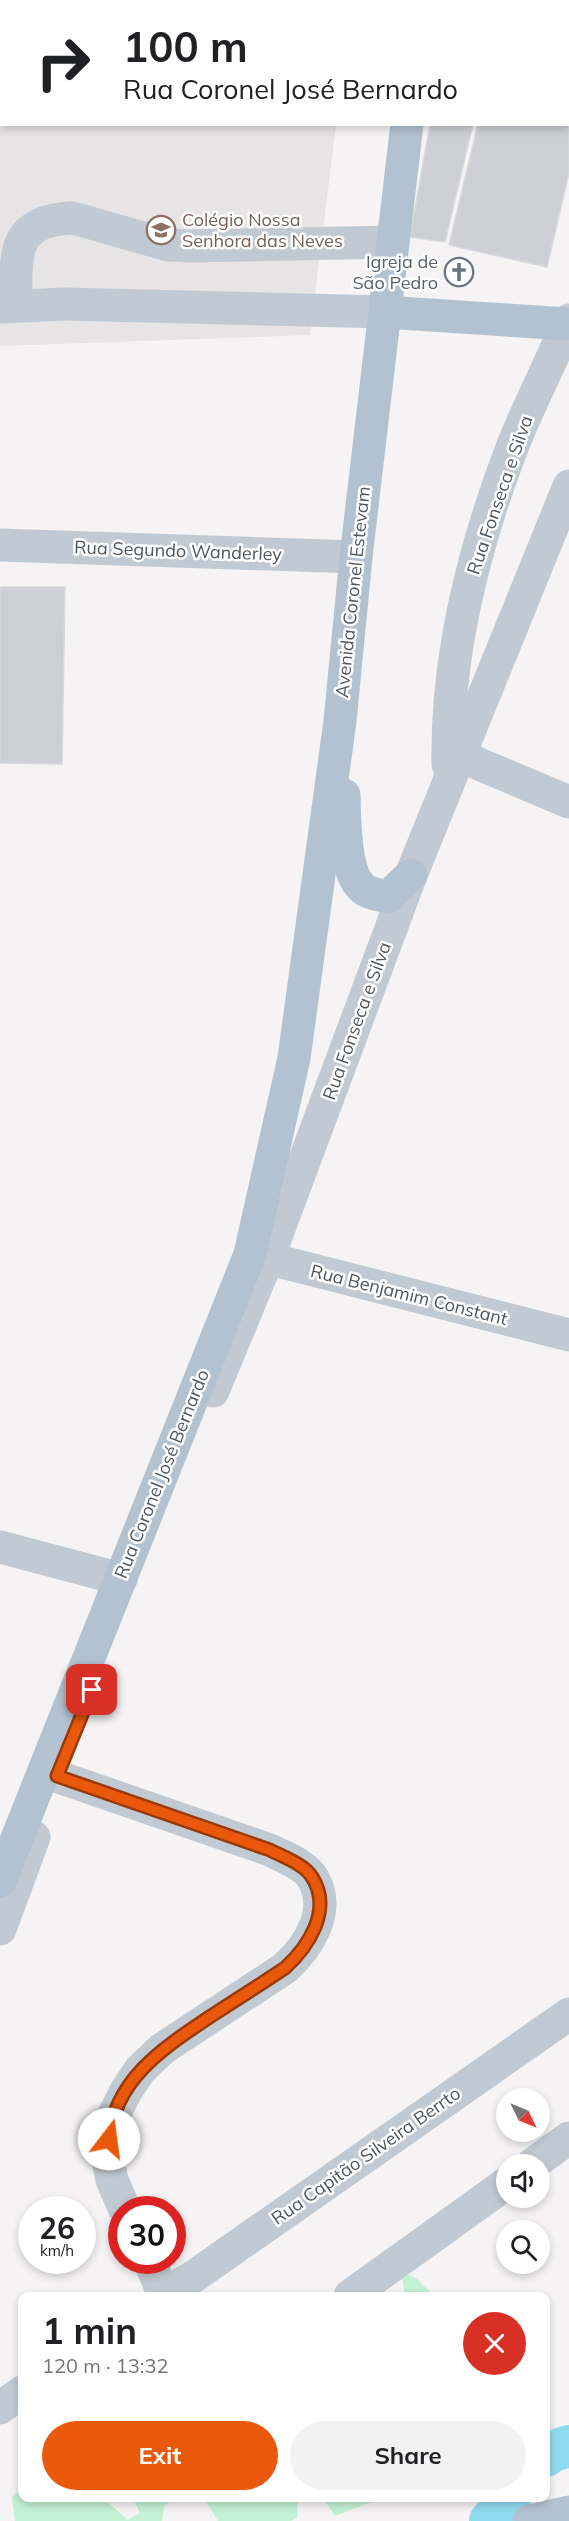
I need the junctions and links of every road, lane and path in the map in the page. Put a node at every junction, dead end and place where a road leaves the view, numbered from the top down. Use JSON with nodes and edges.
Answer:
{"nodes":[{"id":1,"x":406,"y":126,"type":"edge"},
{"id":2,"x":393,"y":242,"type":"junction"},
{"id":3,"x":8,"y":307,"type":"edge"},
{"id":4,"x":385,"y":312,"type":"junction"},
{"id":5,"x":568,"y":322,"type":"edge"},
{"id":6,"x":569,"y":486,"type":"edge"},
{"id":7,"x":0,"y":545,"type":"edge"},
{"id":8,"x":356,"y":557,"type":"junction"},
{"id":9,"x":340,"y":721,"type":"junction"},
{"id":10,"x":454,"y":770,"type":"junction"},
{"id":11,"x":569,"y":802,"type":"edge"},
{"id":12,"x":411,"y":875,"type":"junction"},
{"id":13,"x":294,"y":1058,"type":"joint"},
{"id":14,"x":259,"y":1256,"type":"junction"},
{"id":15,"x":569,"y":1335,"type":"edge"},
{"id":16,"x":0,"y":1547,"type":"edge"},
{"id":17,"x":121,"y":1579,"type":"junction"},
{"id":18,"x":50,"y":1774,"type":"junction"},
{"id":19,"x":0,"y":1881,"type":"edge"},
{"id":20,"x":0,"y":1929,"type":"edge"},
{"id":21,"x":569,"y":2014,"type":"edge"},
{"id":22,"x":569,"y":2138,"type":"edge"},
{"id":23,"x":546,"y":2154,"type":"edge"},
{"id":24,"x":496,"y":2191,"type":"edge"},
{"id":25,"x":119,"y":2196,"type":"edge"},
{"id":26,"x":154,"y":2274,"type":"edge"},
{"id":27,"x":201,"y":2287,"type":"edge"},
{"id":28,"x":161,"y":2292,"type":"edge"},
{"id":29,"x":179,"y":2292,"type":"edge"},
{"id":30,"x":356,"y":2292,"type":"edge"},
{"id":31,"x":18,"y":2395,"type":"edge"},
{"id":32,"x":0,"y":2408,"type":"edge"},
{"id":33,"x":569,"y":2512,"type":"edge"},
{"id":34,"x":529,"y":2521,"type":"edge"}],
"edges":[{"from":1,"to":2,"type":"main road","name":"Avenida Coronel Estevam"},
{"from":2,"to":3,"type":"street"},
{"from":2,"to":4,"type":"main road","name":"Avenida Coronel Estevam"},
{"from":3,"to":4,"type":"street"},
{"from":4,"to":5,"type":"main road"},
{"from":4,"to":8,"type":"main road","name":"Avenida Coronel Estevam"},
{"from":5,"to":10,"type":"street","name":"Rua Fonseca e Silva"},
{"from":6,"to":10,"type":"street","name":"Rua Fonseca e Silva"},
{"from":7,"to":8,"type":"street","name":"Rua Segundo Wanderley"},
{"from":8,"to":9,"type":"main road","name":"Avenida Coronel Estevam"},
{"from":9,"to":12,"type":"main road"},
{"from":9,"to":13,"type":"main road","name":"Avenida Coronel Estevam"},
{"from":10,"to":11,"type":"street"},
{"from":10,"to":12,"type":"street","name":"Rua Fonseca e Silva"},
{"from":12,"to":14,"type":"street","name":"Rua Fonseca e Silva"},
{"from":13,"to":14,"type":"main road","name":"Rua Coronel José Bernardo"},
{"from":14,"to":15,"type":"street","name":"Rua Benjamim Constant"},
{"from":14,"to":17,"type":"main road","name":"Rua Coronel José Bernardo"},
{"from":14,"to":18,"type":"street","name":"Rua Coronel José Bernardo"},
{"from":16,"to":17,"type":"street"},
{"from":17,"to":18,"type":"main road","name":"Rua Coronel José Bernardo"},
{"from":18,"to":19,"type":"main road","name":"Rua Coronel José Bernardo"},
{"from":18,"to":20,"type":"street","name":"Rua Coronel José Bernardo"},
{"from":18,"to":25,"type":"street"},
{"from":21,"to":27,"type":"street","name":"Rua Capitão Silveira Berrto"},
{"from":22,"to":23,"type":"street"},
{"from":24,"to":30,"type":"street"},
{"from":26,"to":28,"type":"street"},
{"from":27,"to":29,"type":"street","name":"Rua Capitão Silveira Berrto"},
{"from":31,"to":32,"type":"street"},
{"from":33,"to":34,"type":"main road"}]}
